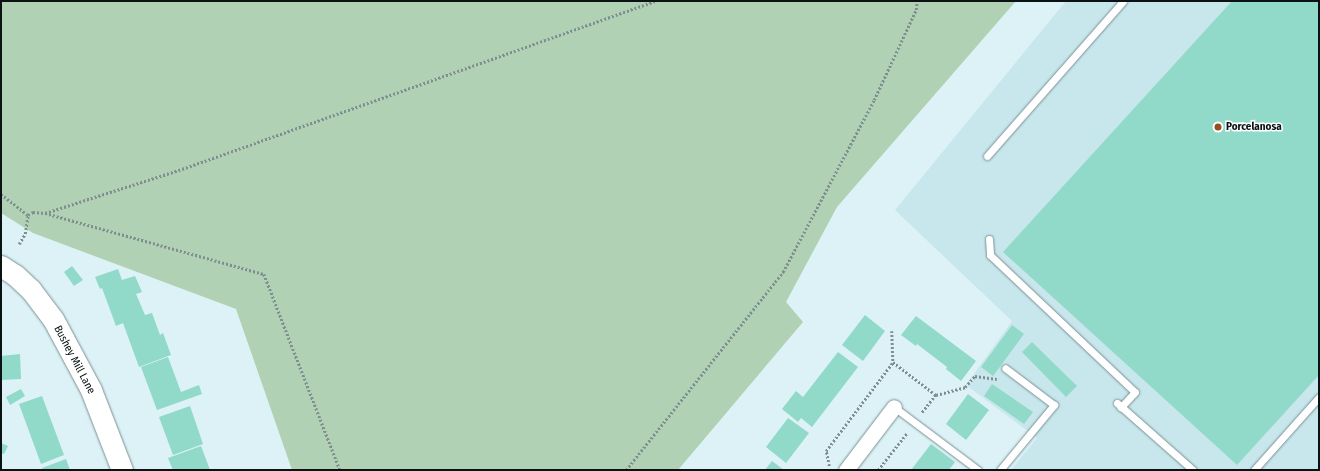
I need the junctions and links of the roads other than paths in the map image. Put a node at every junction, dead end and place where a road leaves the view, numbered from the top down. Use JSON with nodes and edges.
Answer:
{"nodes":[{"id":1,"x":1123,"y":1,"type":"edge"},
{"id":2,"x":987,"y":156,"type":"dead end"},
{"id":3,"x":989,"y":239,"type":"dead end"},
{"id":4,"x":1,"y":266,"type":"edge"},
{"id":5,"x":1005,"y":368,"type":"road end"},
{"id":6,"x":1319,"y":397,"type":"edge"},
{"id":7,"x":894,"y":407,"type":"joint"},
{"id":8,"x":122,"y":470,"type":"edge"},
{"id":9,"x":846,"y":470,"type":"edge"},
{"id":10,"x":978,"y":470,"type":"edge"},
{"id":11,"x":1000,"y":470,"type":"edge"},
{"id":12,"x":1193,"y":470,"type":"edge"},
{"id":13,"x":1254,"y":470,"type":"edge"}],
"edges":[{"from":1,"to":2,"type":"lane"},
{"from":3,"to":12,"type":"lane"},
{"from":4,"to":8,"type":"street","name":"Bushey Mill Lane"},
{"from":5,"to":11,"type":"lane"},
{"from":6,"to":13,"type":"lane"},
{"from":7,"to":9,"type":"street"},
{"from":7,"to":10,"type":"lane"}]}
